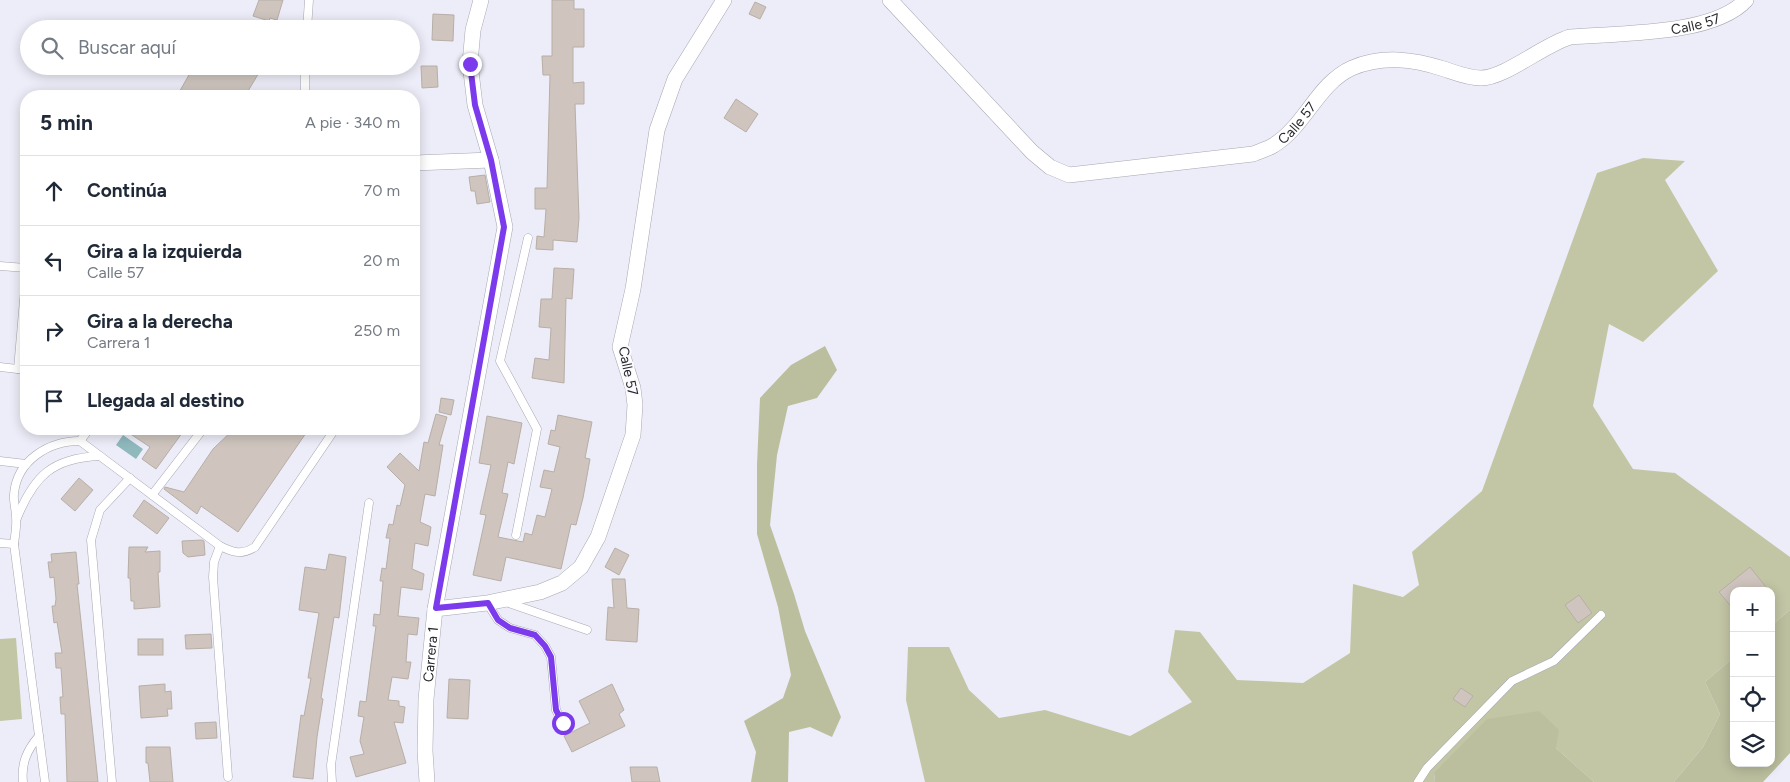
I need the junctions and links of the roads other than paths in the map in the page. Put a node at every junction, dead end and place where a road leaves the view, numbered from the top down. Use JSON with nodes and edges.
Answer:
{"nodes":[{"id":1,"x":309,"y":0,"type":"edge"},
{"id":2,"x":481,"y":0,"type":"edge"},
{"id":3,"x":724,"y":0,"type":"edge"},
{"id":4,"x":890,"y":0,"type":"edge"},
{"id":5,"x":1746,"y":0,"type":"edge"},
{"id":6,"x":308,"y":20,"type":"edge"},
{"id":7,"x":305,"y":75,"type":"edge"},
{"id":8,"x":304,"y":90,"type":"edge"},
{"id":9,"x":491,"y":160,"type":"junction"},
{"id":10,"x":420,"y":163,"type":"edge"},
{"id":11,"x":528,"y":238,"type":"dead end"},
{"id":12,"x":0,"y":266,"type":"edge"},
{"id":13,"x":20,"y":268,"type":"edge"},
{"id":14,"x":481,"y":359,"type":"junction"},
{"id":15,"x":500,"y":361,"type":"junction"},
{"id":16,"x":0,"y":367,"type":"edge"},
{"id":17,"x":20,"y":370,"type":"edge"},
{"id":18,"x":84,"y":435,"type":"edge"},
{"id":19,"x":198,"y":435,"type":"edge"},
{"id":20,"x":331,"y":435,"type":"edge"},
{"id":21,"x":80,"y":441,"type":"junction"},
{"id":22,"x":100,"y":456,"type":"junction"},
{"id":23,"x":0,"y":461,"type":"edge"},
{"id":24,"x":26,"y":464,"type":"junction"},
{"id":25,"x":130,"y":478,"type":"junction"},
{"id":26,"x":28,"y":492,"type":"junction"},
{"id":27,"x":14,"y":493,"type":"junction"},
{"id":28,"x":152,"y":495,"type":"junction"},
{"id":29,"x":369,"y":503,"type":"dead end"},
{"id":30,"x":16,"y":519,"type":"junction"},
{"id":31,"x":516,"y":535,"type":"dead end"},
{"id":32,"x":0,"y":542,"type":"edge"},
{"id":33,"x":14,"y":544,"type":"junction"},
{"id":34,"x":220,"y":546,"type":"junction"},
{"id":35,"x":494,"y":602,"type":"junction"},
{"id":36,"x":436,"y":608,"type":"junction"},
{"id":37,"x":1601,"y":615,"type":"dead end"},
{"id":38,"x":587,"y":630,"type":"dead end"},
{"id":39,"x":563,"y":723,"type":"dead end"},
{"id":40,"x":40,"y":736,"type":"junction"},
{"id":41,"x":228,"y":777,"type":"dead end"},
{"id":42,"x":23,"y":782,"type":"edge"},
{"id":43,"x":45,"y":782,"type":"edge"},
{"id":44,"x":112,"y":782,"type":"edge"},
{"id":45,"x":332,"y":782,"type":"edge"},
{"id":46,"x":426,"y":782,"type":"edge"},
{"id":47,"x":1418,"y":782,"type":"edge"}],
"edges":[{"from":1,"to":6,"type":"lane"},
{"from":2,"to":9,"type":"street","name":"Carrera 1"},
{"from":3,"to":35,"type":"street","name":"Calle 57"},
{"from":4,"to":5,"type":"street","name":"Calle 57"},
{"from":7,"to":8,"type":"lane"},
{"from":9,"to":10,"type":"street"},
{"from":9,"to":14,"type":"street","name":"Carrera 1"},
{"from":11,"to":15,"type":"lane"},
{"from":12,"to":13,"type":"lane"},
{"from":14,"to":15,"type":"lane"},
{"from":14,"to":36,"type":"street","name":"Carrera 1"},
{"from":15,"to":31,"type":"lane"},
{"from":16,"to":17,"type":"lane"},
{"from":18,"to":21,"type":"lane"},
{"from":19,"to":28,"type":"lane"},
{"from":20,"to":34,"type":"lane"},
{"from":21,"to":22,"type":"lane"},
{"from":21,"to":24,"type":"lane"},
{"from":22,"to":25,"type":"lane"},
{"from":22,"to":26,"type":"lane"},
{"from":23,"to":24,"type":"lane"},
{"from":24,"to":27,"type":"lane"},
{"from":25,"to":28,"type":"lane"},
{"from":25,"to":44,"type":"lane"},
{"from":26,"to":27,"type":"lane"},
{"from":26,"to":30,"type":"lane"},
{"from":27,"to":30,"type":"lane"},
{"from":28,"to":34,"type":"lane"},
{"from":29,"to":45,"type":"lane"},
{"from":30,"to":33,"type":"lane"},
{"from":32,"to":33,"type":"lane"},
{"from":33,"to":40,"type":"lane"},
{"from":34,"to":41,"type":"lane"},
{"from":35,"to":36,"type":"street","name":"Calle 57"},
{"from":35,"to":38,"type":"lane"},
{"from":35,"to":39,"type":"lane"},
{"from":36,"to":46,"type":"street","name":"Carrera 1"},
{"from":37,"to":47,"type":"lane"},
{"from":40,"to":42,"type":"lane"},
{"from":40,"to":43,"type":"lane"}]}
